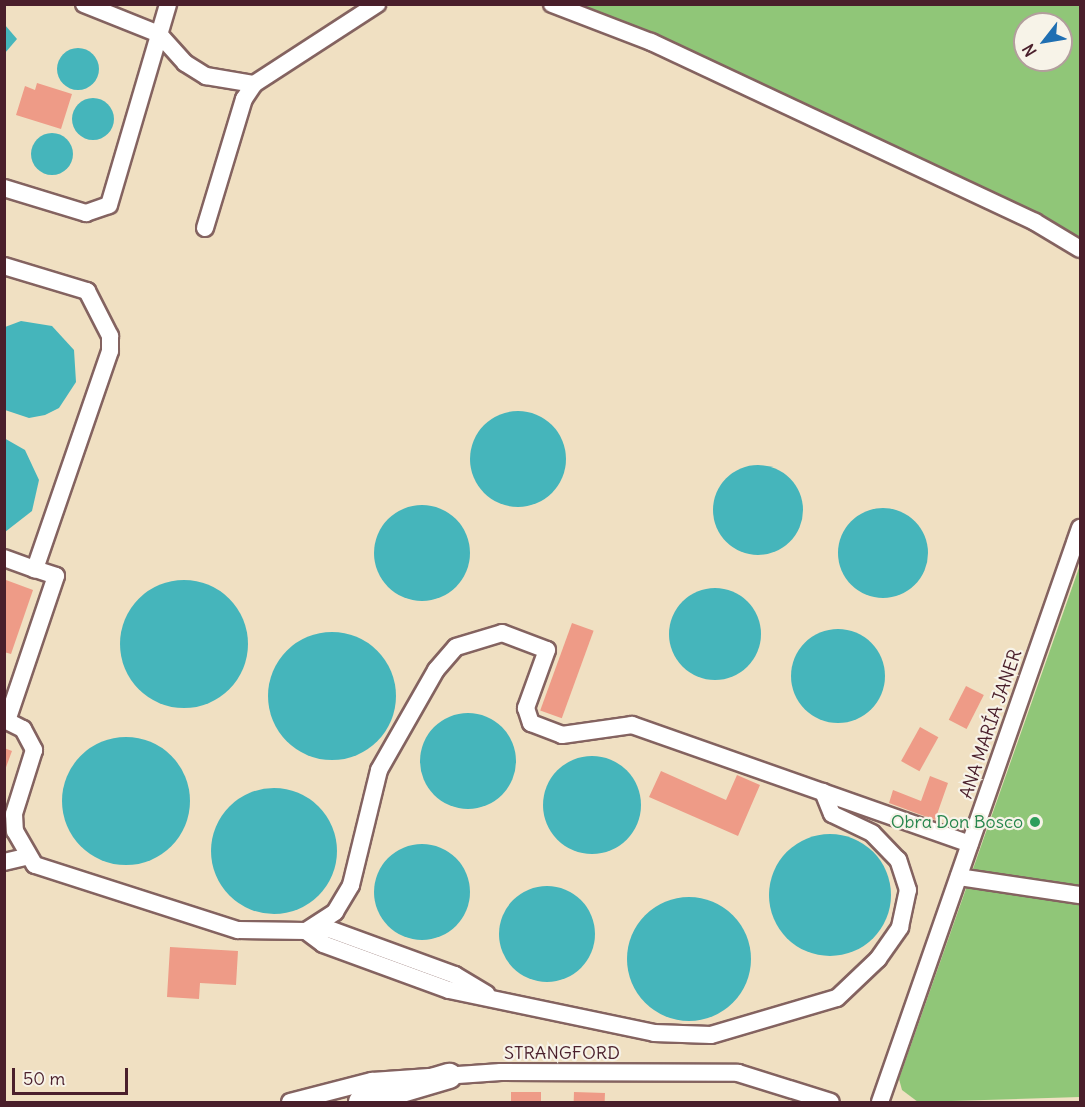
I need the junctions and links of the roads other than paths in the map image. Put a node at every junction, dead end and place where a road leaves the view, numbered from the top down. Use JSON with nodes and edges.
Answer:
{"nodes":[{"id":1,"x":168,"y":4,"type":"edge"},
{"id":2,"x":377,"y":4,"type":"edge"},
{"id":3,"x":552,"y":4,"type":"edge"},
{"id":4,"x":94,"y":6,"type":"edge"},
{"id":5,"x":159,"y":34,"type":"junction"},
{"id":6,"x":254,"y":84,"type":"junction"},
{"id":7,"x":4,"y":188,"type":"edge"},
{"id":8,"x":205,"y":228,"type":"dead end"},
{"id":9,"x":1080,"y":249,"type":"edge"},
{"id":10,"x":4,"y":266,"type":"edge"},
{"id":11,"x":1080,"y":528,"type":"edge"},
{"id":12,"x":4,"y":558,"type":"edge"},
{"id":13,"x":35,"y":569,"type":"junction"},
{"id":14,"x":823,"y":792,"type":"junction"},
{"id":15,"x":970,"y":844,"type":"junction"},
{"id":16,"x":26,"y":857,"type":"junction"},
{"id":17,"x":4,"y":862,"type":"edge"},
{"id":18,"x":959,"y":877,"type":"junction"},
{"id":19,"x":1080,"y":896,"type":"edge"},
{"id":20,"x":306,"y":931,"type":"junction"},
{"id":21,"x":449,"y":1076,"type":"junction"},
{"id":22,"x":290,"y":1102,"type":"edge"},
{"id":23,"x":361,"y":1102,"type":"edge"},
{"id":24,"x":831,"y":1102,"type":"edge"},
{"id":25,"x":880,"y":1102,"type":"edge"}],
"edges":[{"from":1,"to":5,"type":"street"},
{"from":2,"to":6,"type":"street"},
{"from":3,"to":9,"type":"street"},
{"from":4,"to":5,"type":"street"},
{"from":5,"to":6,"type":"street"},
{"from":5,"to":7,"type":"street"},
{"from":6,"to":8,"type":"street"},
{"from":10,"to":13,"type":"street"},
{"from":11,"to":15,"type":"street","name":"ANA MARÍA JANER"},
{"from":12,"to":13,"type":"street"},
{"from":13,"to":16,"type":"street"},
{"from":14,"to":15,"type":"street"},
{"from":14,"to":20,"type":"street"},
{"from":14,"to":20,"type":"street"},
{"from":15,"to":18,"type":"street","name":"ANA MARÍA JANER"},
{"from":16,"to":17,"type":"street"},
{"from":16,"to":20,"type":"street"},
{"from":18,"to":19,"type":"street"},
{"from":18,"to":25,"type":"street","name":"ANA MARÍA JANER"},
{"from":21,"to":22,"type":"street","name":"STRANGFORD"},
{"from":21,"to":23,"type":"highway"},
{"from":21,"to":24,"type":"street","name":"STRANGFORD"}]}
